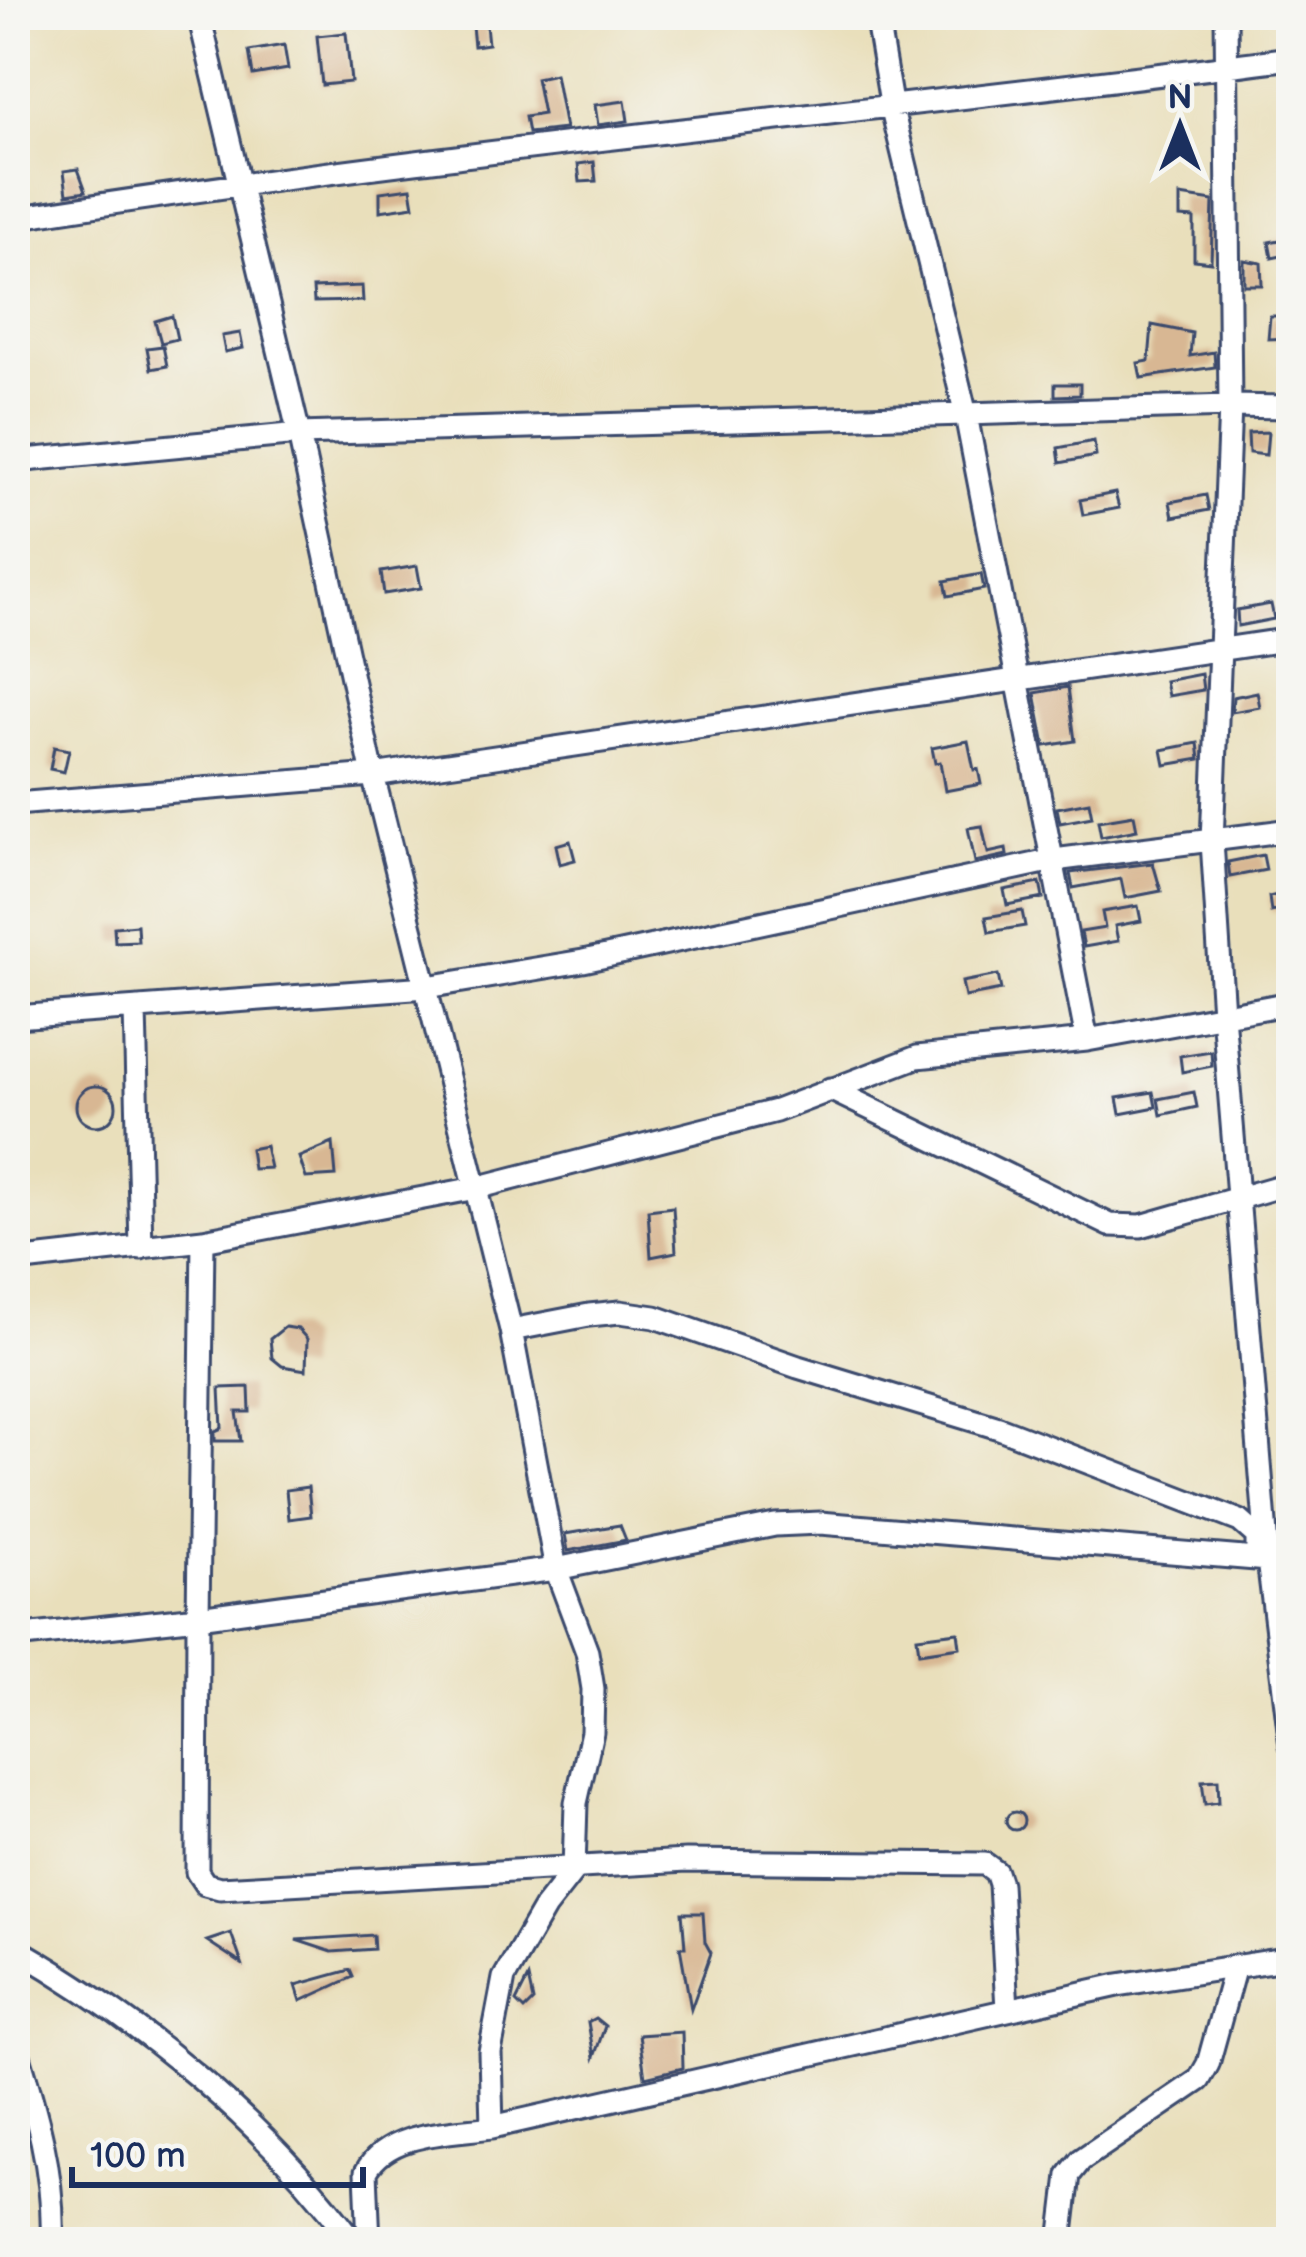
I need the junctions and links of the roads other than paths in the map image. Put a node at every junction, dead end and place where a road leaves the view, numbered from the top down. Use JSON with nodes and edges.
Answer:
{"nodes":[{"id":1,"x":199,"y":15,"type":"edge"},
{"id":2,"x":876,"y":15,"type":"edge"},
{"id":3,"x":1226,"y":15,"type":"edge"},
{"id":4,"x":1291,"y":58,"type":"edge"},
{"id":5,"x":1229,"y":66,"type":"junction"},
{"id":6,"x":892,"y":109,"type":"junction"},
{"id":7,"x":236,"y":185,"type":"junction"},
{"id":8,"x":20,"y":214,"type":"edge"},
{"id":9,"x":1230,"y":406,"type":"junction"},
{"id":10,"x":1291,"y":407,"type":"edge"},
{"id":11,"x":966,"y":415,"type":"junction"},
{"id":12,"x":299,"y":434,"type":"junction"},
{"id":13,"x":15,"y":461,"type":"edge"},
{"id":14,"x":1291,"y":639,"type":"edge"},
{"id":15,"x":1219,"y":650,"type":"junction"},
{"id":16,"x":1018,"y":678,"type":"junction"},
{"id":17,"x":373,"y":775,"type":"junction"},
{"id":18,"x":15,"y":804,"type":"edge"},
{"id":19,"x":1291,"y":830,"type":"edge"},
{"id":20,"x":1212,"y":841,"type":"junction"},
{"id":21,"x":1054,"y":860,"type":"junction"},
{"id":22,"x":427,"y":987,"type":"junction"},
{"id":23,"x":1291,"y":1004,"type":"edge"},
{"id":24,"x":135,"y":1010,"type":"junction"},
{"id":25,"x":1222,"y":1014,"type":"junction"},
{"id":26,"x":15,"y":1017,"type":"edge"},
{"id":27,"x":1087,"y":1040,"type":"junction"},
{"id":28,"x":830,"y":1089,"type":"junction"},
{"id":29,"x":1291,"y":1183,"type":"edge"},
{"id":30,"x":476,"y":1188,"type":"junction"},
{"id":31,"x":1237,"y":1196,"type":"junction"},
{"id":32,"x":203,"y":1240,"type":"junction"},
{"id":33,"x":141,"y":1248,"type":"junction"},
{"id":34,"x":15,"y":1261,"type":"edge"},
{"id":35,"x":511,"y":1330,"type":"junction"},
{"id":36,"x":1263,"y":1559,"type":"junction"},
{"id":37,"x":556,"y":1569,"type":"junction"},
{"id":38,"x":198,"y":1617,"type":"junction"},
{"id":39,"x":15,"y":1637,"type":"edge"},
{"id":40,"x":1291,"y":1746,"type":"edge"},
{"id":41,"x":574,"y":1870,"type":"junction"},
{"id":42,"x":15,"y":1948,"type":"edge"},
{"id":43,"x":1291,"y":1958,"type":"edge"},
{"id":44,"x":1235,"y":1966,"type":"junction"},
{"id":45,"x":1007,"y":2009,"type":"junction"},
{"id":46,"x":15,"y":2043,"type":"edge"},
{"id":47,"x":492,"y":2127,"type":"junction"},
{"id":48,"x":366,"y":2203,"type":"junction"},
{"id":49,"x":347,"y":2239,"type":"edge"},
{"id":50,"x":52,"y":2242,"type":"edge"},
{"id":51,"x":369,"y":2242,"type":"edge"},
{"id":52,"x":1060,"y":2242,"type":"edge"}],
"edges":[{"from":1,"to":7,"type":"street"},
{"from":2,"to":6,"type":"street"},
{"from":3,"to":5,"type":"street"},
{"from":4,"to":5,"type":"street"},
{"from":5,"to":6,"type":"street"},
{"from":5,"to":9,"type":"street"},
{"from":6,"to":7,"type":"street"},
{"from":6,"to":11,"type":"street"},
{"from":7,"to":8,"type":"street"},
{"from":7,"to":12,"type":"street"},
{"from":9,"to":10,"type":"street"},
{"from":9,"to":11,"type":"street"},
{"from":9,"to":15,"type":"street"},
{"from":11,"to":12,"type":"street"},
{"from":11,"to":16,"type":"street"},
{"from":12,"to":13,"type":"street"},
{"from":12,"to":17,"type":"street"},
{"from":14,"to":15,"type":"street"},
{"from":15,"to":16,"type":"street"},
{"from":15,"to":20,"type":"street"},
{"from":16,"to":17,"type":"street"},
{"from":16,"to":21,"type":"street"},
{"from":17,"to":18,"type":"street"},
{"from":17,"to":22,"type":"street"},
{"from":19,"to":20,"type":"street"},
{"from":20,"to":21,"type":"street"},
{"from":20,"to":25,"type":"street"},
{"from":21,"to":22,"type":"street"},
{"from":21,"to":27,"type":"street"},
{"from":22,"to":24,"type":"street"},
{"from":22,"to":30,"type":"street"},
{"from":23,"to":25,"type":"street"},
{"from":24,"to":26,"type":"street"},
{"from":24,"to":33,"type":"street"},
{"from":25,"to":27,"type":"street"},
{"from":25,"to":31,"type":"street"},
{"from":27,"to":28,"type":"street"},
{"from":28,"to":30,"type":"street"},
{"from":28,"to":31,"type":"street"},
{"from":29,"to":31,"type":"street"},
{"from":30,"to":32,"type":"street"},
{"from":30,"to":35,"type":"street"},
{"from":31,"to":36,"type":"street"},
{"from":32,"to":33,"type":"street"},
{"from":32,"to":38,"type":"street"},
{"from":33,"to":34,"type":"street"},
{"from":35,"to":36,"type":"street"},
{"from":35,"to":37,"type":"street"},
{"from":36,"to":37,"type":"street"},
{"from":36,"to":40,"type":"street"},
{"from":37,"to":38,"type":"street"},
{"from":37,"to":41,"type":"street"},
{"from":38,"to":39,"type":"street"},
{"from":38,"to":41,"type":"street"},
{"from":41,"to":45,"type":"street"},
{"from":41,"to":47,"type":"street"},
{"from":42,"to":49,"type":"street"},
{"from":43,"to":44,"type":"street"},
{"from":44,"to":45,"type":"street"},
{"from":44,"to":52,"type":"street"},
{"from":45,"to":47,"type":"street"},
{"from":46,"to":50,"type":"street"},
{"from":47,"to":48,"type":"street"},
{"from":48,"to":49,"type":"street"},
{"from":48,"to":51,"type":"street"}]}
